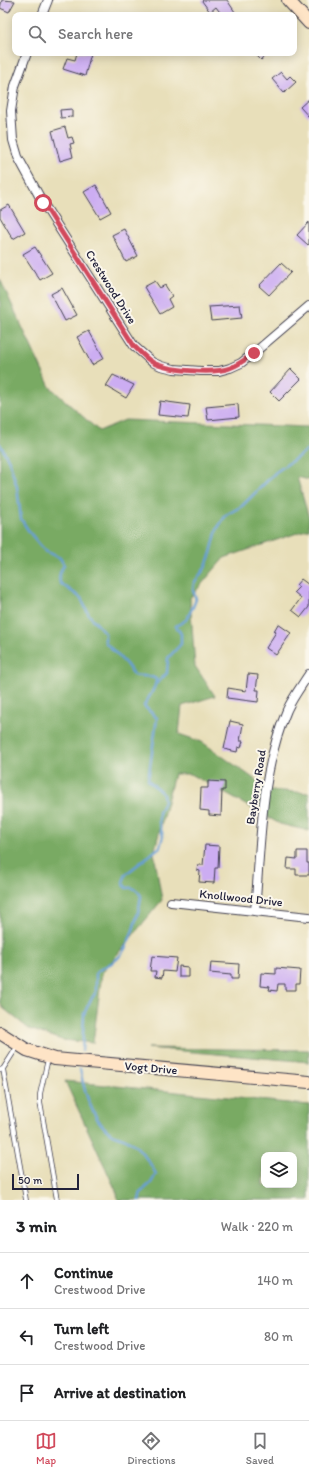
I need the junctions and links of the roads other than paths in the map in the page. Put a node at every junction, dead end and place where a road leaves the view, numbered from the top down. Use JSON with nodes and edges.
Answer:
{"nodes":[{"id":1,"x":48,"y":0,"type":"edge"},
{"id":2,"x":294,"y":2,"type":"edge"},
{"id":3,"x":43,"y":12,"type":"edge"},
{"id":4,"x":309,"y":23,"type":"edge"},
{"id":5,"x":26,"y":56,"type":"edge"},
{"id":6,"x":309,"y":306,"type":"edge"},
{"id":7,"x":309,"y":674,"type":"edge"},
{"id":8,"x":171,"y":902,"type":"dead end"},
{"id":9,"x":255,"y":911,"type":"junction"},
{"id":10,"x":309,"y":917,"type":"edge"},
{"id":11,"x":0,"y":1033,"type":"edge"},
{"id":12,"x":18,"y":1045,"type":"junction"},
{"id":13,"x":48,"y":1057,"type":"junction"},
{"id":14,"x":2,"y":1069,"type":"edge"},
{"id":15,"x":309,"y":1082,"type":"edge"},
{"id":16,"x":26,"y":1200,"type":"edge"},
{"id":17,"x":56,"y":1200,"type":"edge"}],
"edges":[{"from":1,"to":3,"type":"street"},
{"from":2,"to":4,"type":"street"},
{"from":5,"to":6,"type":"street","name":"Crestwood Drive"},
{"from":7,"to":9,"type":"street","name":"Bayberry Road"},
{"from":8,"to":9,"type":"street","name":"Knollwood Drive"},
{"from":9,"to":10,"type":"street","name":"Knollwood Drive"},
{"from":11,"to":12,"type":"street","name":"Vogt Drive"},
{"from":12,"to":13,"type":"street","name":"Vogt Drive"},
{"from":12,"to":14,"type":"lane"},
{"from":13,"to":15,"type":"street","name":"Vogt Drive"},
{"from":13,"to":17,"type":"lane"},
{"from":14,"to":16,"type":"lane"}]}
